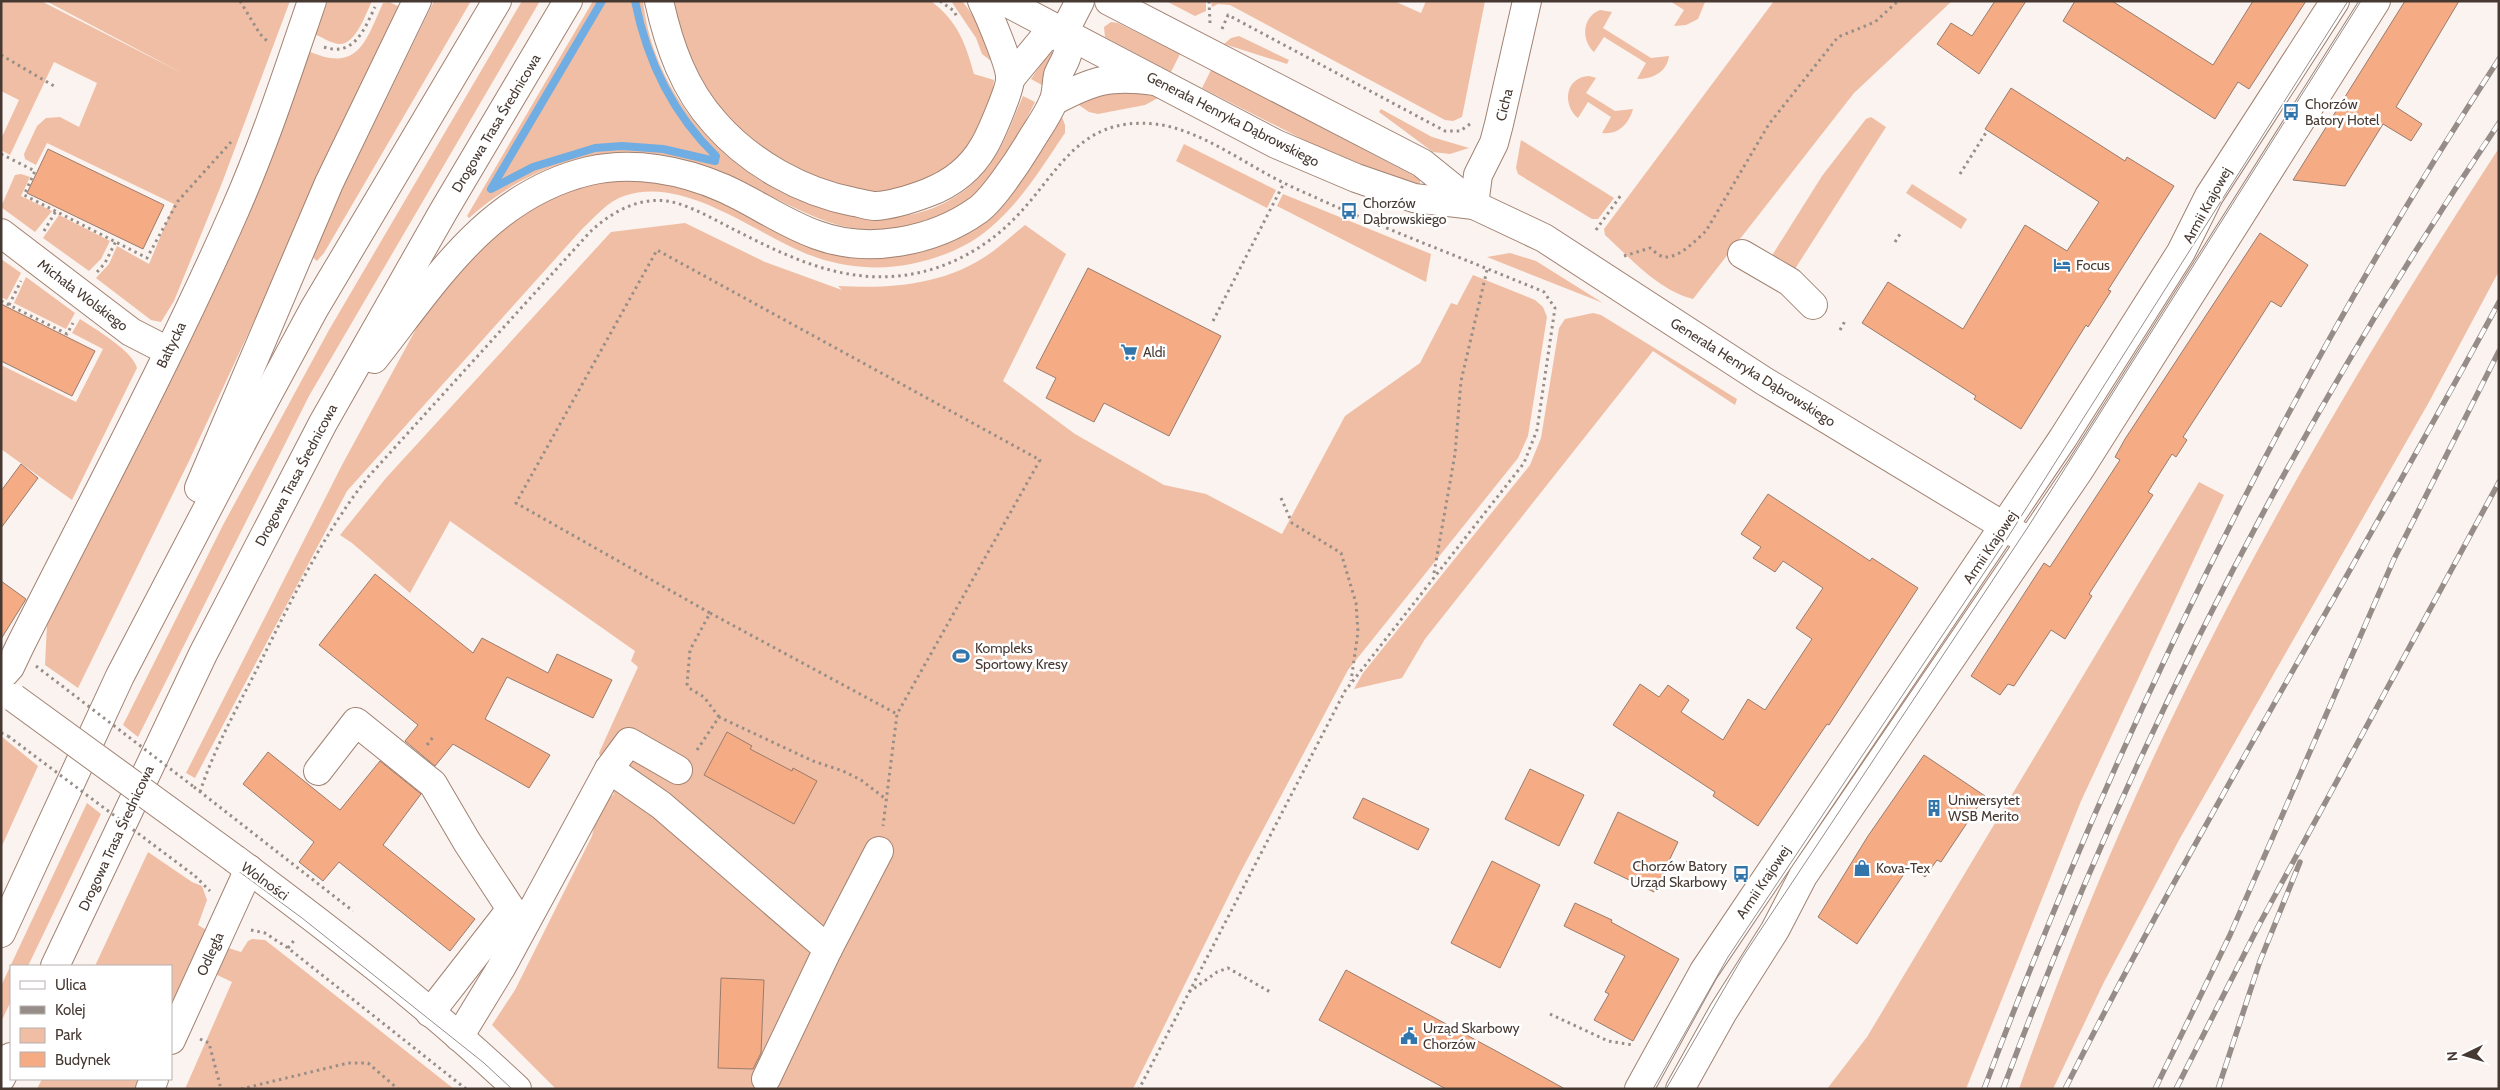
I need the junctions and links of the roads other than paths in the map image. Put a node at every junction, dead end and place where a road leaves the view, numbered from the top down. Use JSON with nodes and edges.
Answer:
{"nodes":[{"id":1,"x":312,"y":1,"type":"edge"},
{"id":2,"x":417,"y":1,"type":"edge"},
{"id":3,"x":497,"y":1,"type":"edge"},
{"id":4,"x":568,"y":1,"type":"edge"},
{"id":5,"x":659,"y":1,"type":"edge"},
{"id":6,"x":982,"y":1,"type":"edge"},
{"id":7,"x":1004,"y":1,"type":"edge"},
{"id":8,"x":1080,"y":1,"type":"edge"},
{"id":9,"x":1108,"y":1,"type":"edge"},
{"id":10,"x":1527,"y":1,"type":"edge"},
{"id":11,"x":2335,"y":1,"type":"edge"},
{"id":12,"x":2376,"y":1,"type":"edge"},
{"id":13,"x":1064,"y":32,"type":"junction"},
{"id":14,"x":2310,"y":40,"type":"junction"},
{"id":15,"x":2341,"y":57,"type":"junction"},
{"id":16,"x":1010,"y":79,"type":"junction"},
{"id":17,"x":1156,"y":81,"type":"junction"},
{"id":18,"x":1054,"y":101,"type":"junction"},
{"id":19,"x":2218,"y":182,"type":"junction"},
{"id":20,"x":2250,"y":200,"type":"junction"},
{"id":21,"x":1474,"y":205,"type":"junction"},
{"id":22,"x":1,"y":233,"type":"edge"},
{"id":23,"x":1742,"y":254,"type":"dead end"},
{"id":24,"x":1814,"y":305,"type":"dead end"},
{"id":25,"x":168,"y":351,"type":"junction"},
{"id":26,"x":323,"y":423,"type":"junction"},
{"id":27,"x":2004,"y":526,"type":"junction"},
{"id":28,"x":2030,"y":542,"type":"junction"},
{"id":29,"x":120,"y":676,"type":"junction"},
{"id":30,"x":5,"y":688,"type":"edge"},
{"id":31,"x":609,"y":769,"type":"junction"},
{"id":32,"x":678,"y":770,"type":"road end"},
{"id":33,"x":318,"y":771,"type":"dead end"},
{"id":34,"x":879,"y":851,"type":"road end"},
{"id":35,"x":242,"y":864,"type":"junction"},
{"id":36,"x":1,"y":933,"type":"edge"},
{"id":37,"x":828,"y":949,"type":"junction"},
{"id":38,"x":1719,"y":949,"type":"junction"},
{"id":39,"x":1753,"y":962,"type":"junction"},
{"id":40,"x":55,"y":965,"type":"edge"},
{"id":41,"x":1696,"y":985,"type":"junction"},
{"id":42,"x":1729,"y":1002,"type":"junction"},
{"id":43,"x":430,"y":1013,"type":"junction"},
{"id":44,"x":174,"y":1034,"type":"edge"},
{"id":45,"x":459,"y":1037,"type":"junction"},
{"id":46,"x":10,"y":1060,"type":"edge"},
{"id":47,"x":1,"y":1078,"type":"edge"},
{"id":48,"x":766,"y":1079,"type":"dead end"},
{"id":49,"x":1646,"y":1086,"type":"edge"},
{"id":50,"x":517,"y":1089,"type":"edge"},
{"id":51,"x":1680,"y":1089,"type":"edge"}],
"edges":[{"from":1,"to":25,"type":"street","name":"Bałtycka"},
{"from":2,"to":29,"type":"street"},
{"from":3,"to":29,"type":"street"},
{"from":4,"to":26,"type":"street","name":"Drogowa Trasa Średnicowa"},
{"from":5,"to":16,"type":"street"},
{"from":6,"to":16,"type":"street"},
{"from":7,"to":13,"type":"street","name":"Generała Henryka Dąbrowskiego"},
{"from":8,"to":13,"type":"street"},
{"from":9,"to":21,"type":"street","name":"Generała Henryka Dąbrowskiego"},
{"from":10,"to":21,"type":"street","name":"Cicha"},
{"from":11,"to":14,"type":"street","name":"Armii Krajowej"},
{"from":12,"to":15,"type":"street"},
{"from":13,"to":16,"type":"street"},
{"from":13,"to":17,"type":"street","name":"Generała Henryka Dąbrowskiego"},
{"from":13,"to":18,"type":"street"},
{"from":14,"to":15,"type":"street"},
{"from":14,"to":19,"type":"street","name":"Armii Krajowej"},
{"from":15,"to":20,"type":"street"},
{"from":17,"to":18,"type":"street"},
{"from":17,"to":21,"type":"street","name":"Generała Henryka Dąbrowskiego"},
{"from":18,"to":26,"type":"street"},
{"from":19,"to":20,"type":"street"},
{"from":19,"to":27,"type":"street","name":"Armii Krajowej"},
{"from":20,"to":28,"type":"street"},
{"from":21,"to":27,"type":"street","name":"Generała Henryka Dąbrowskiego"},
{"from":22,"to":25,"type":"street","name":"Michała Wolskiego"},
{"from":23,"to":24,"type":"street"},
{"from":25,"to":30,"type":"street","name":"Bałtycka"},
{"from":26,"to":40,"type":"street","name":"Drogowa Trasa Średnicowa"},
{"from":27,"to":28,"type":"street","name":"Generała Henryka Dąbrowskiego"},
{"from":27,"to":38,"type":"street","name":"Armii Krajowej"},
{"from":28,"to":39,"type":"street"},
{"from":29,"to":36,"type":"street"},
{"from":30,"to":35,"type":"street","name":"Wolności","bridge":true},
{"from":31,"to":32,"type":"street"},
{"from":31,"to":37,"type":"street"},
{"from":31,"to":45,"type":"street"},
{"from":33,"to":43,"type":"street"},
{"from":34,"to":37,"type":"street"},
{"from":35,"to":43,"type":"street","name":"Wolności"},
{"from":35,"to":44,"type":"street","name":"Odległa"},
{"from":37,"to":48,"type":"street"},
{"from":38,"to":39,"type":"street"},
{"from":38,"to":41,"type":"street","name":"Armii Krajowej"},
{"from":39,"to":42,"type":"street"},
{"from":41,"to":42,"type":"street"},
{"from":41,"to":49,"type":"street","name":"Armii Krajowej"},
{"from":42,"to":51,"type":"street"},
{"from":43,"to":45,"type":"street","name":"Wolności"},
{"from":45,"to":50,"type":"street","name":"Wolności"},
{"from":46,"to":47,"type":"street"}]}
